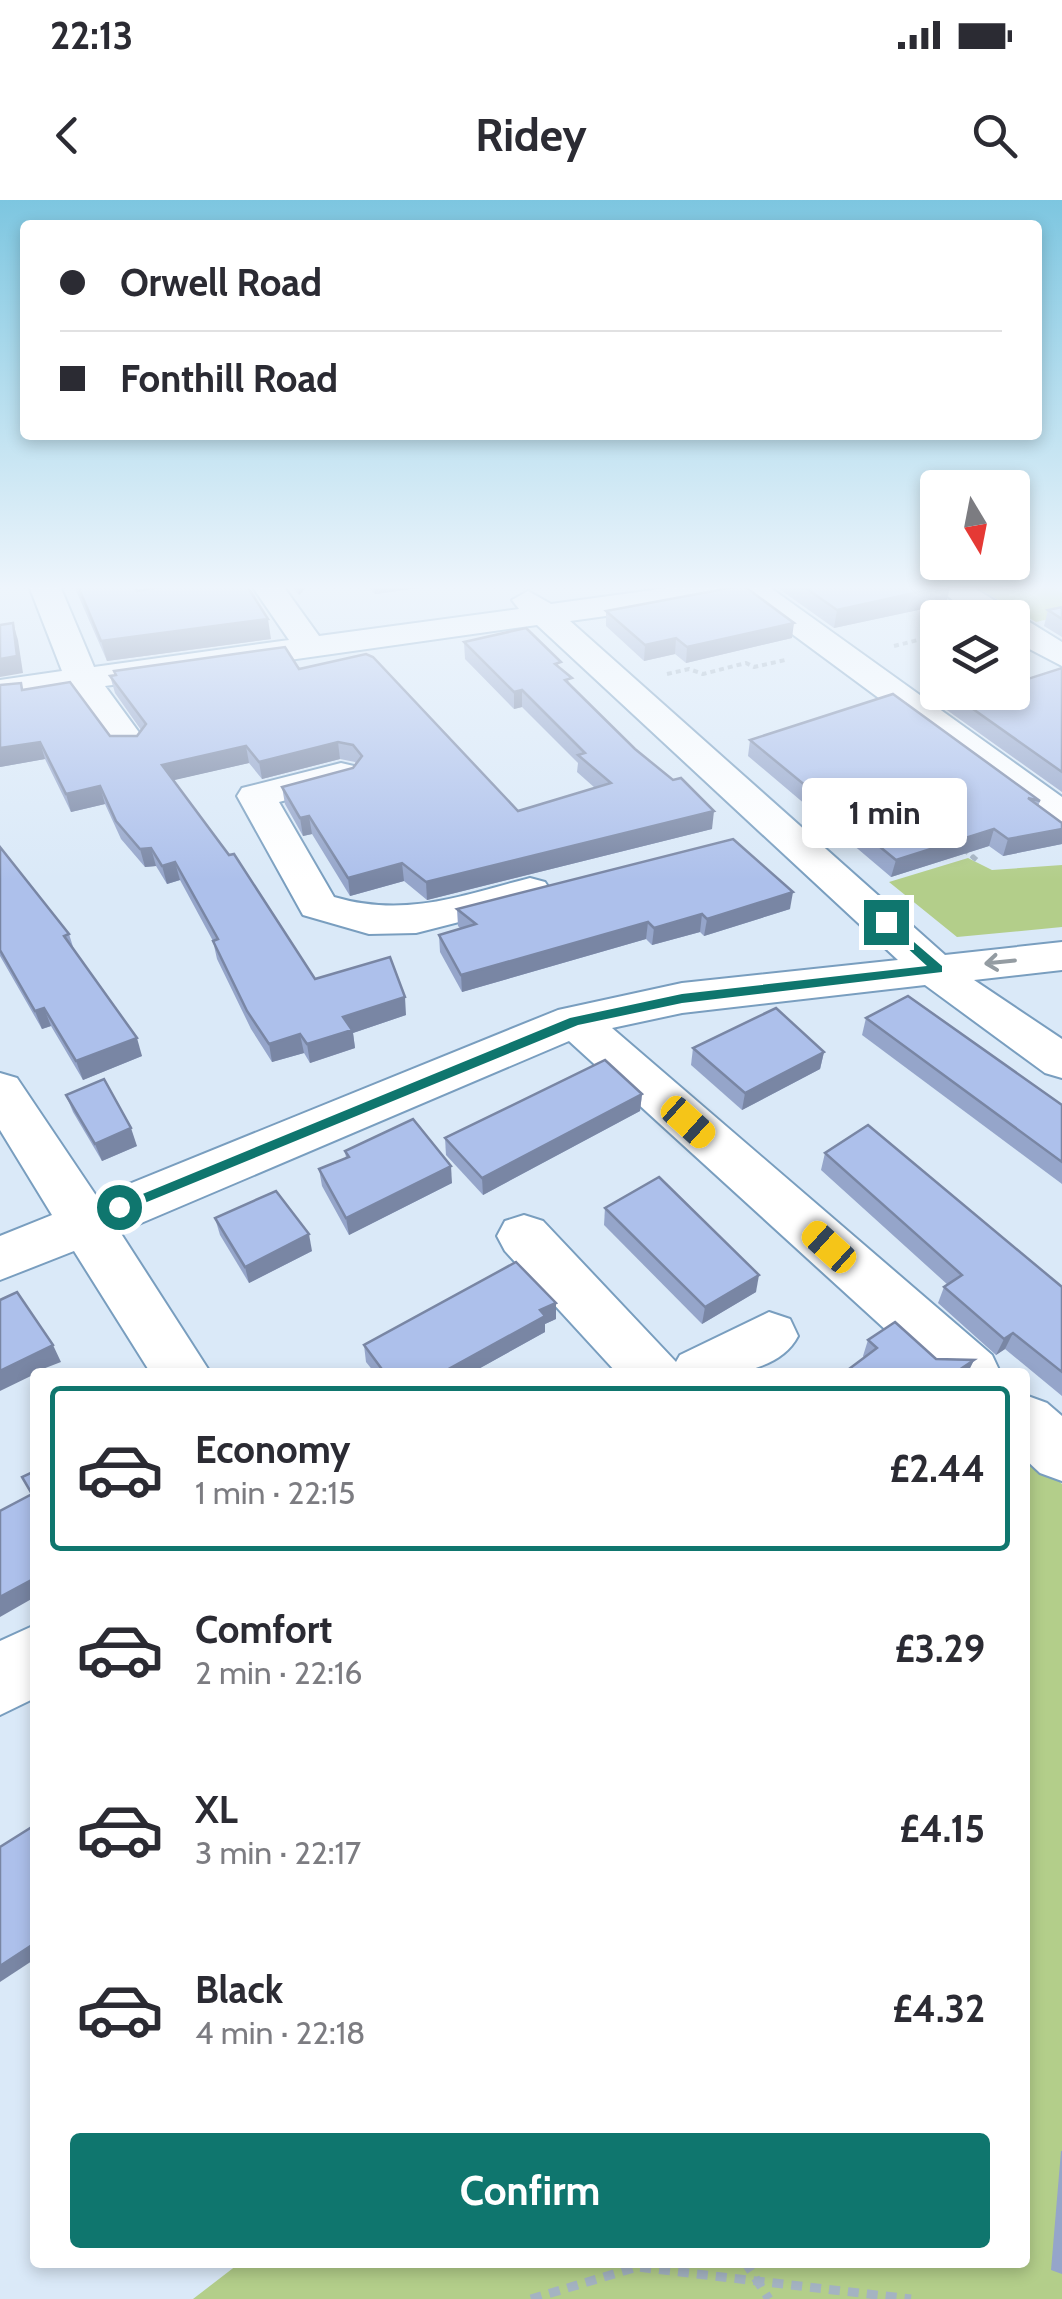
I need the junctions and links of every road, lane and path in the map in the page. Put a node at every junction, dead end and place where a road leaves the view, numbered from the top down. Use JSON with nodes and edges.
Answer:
{"nodes":[{"id":1,"x":41,"y":684,"type":"edge"},
{"id":2,"x":86,"y":684,"type":"edge"},
{"id":3,"x":623,"y":684,"type":"edge"},
{"id":4,"x":880,"y":684,"type":"edge"},
{"id":5,"x":0,"y":690,"type":"edge"},
{"id":6,"x":128,"y":742,"type":"edge"},
{"id":7,"x":341,"y":774,"type":"edge"},
{"id":8,"x":1062,"y":815,"type":"edge"},
{"id":9,"x":783,"y":827,"type":"junction"},
{"id":10,"x":949,"y":838,"type":"edge"},
{"id":11,"x":725,"y":842,"type":"edge"},
{"id":12,"x":979,"y":862,"type":"dead end"},
{"id":13,"x":571,"y":880,"type":"edge"},
{"id":14,"x":1062,"y":956,"type":"edge"},
{"id":15,"x":938,"y":969,"type":"junction"},
{"id":16,"x":575,"y":1021,"type":"junction"},
{"id":17,"x":1062,"y":1062,"type":"edge"},
{"id":18,"x":0,"y":1090,"type":"edge"},
{"id":19,"x":84,"y":1221,"type":"junction"},
{"id":20,"x":524,"y":1236,"type":"dead end"},
{"id":21,"x":0,"y":1259,"type":"edge"},
{"id":22,"x":769,"y":1336,"type":"dead end"},
{"id":23,"x":178,"y":1368,"type":"edge"},
{"id":24,"x":648,"y":1368,"type":"edge"},
{"id":25,"x":709,"y":1368,"type":"edge"},
{"id":26,"x":965,"y":1368,"type":"edge"},
{"id":27,"x":1030,"y":1425,"type":"edge"},
{"id":28,"x":1062,"y":1454,"type":"edge"},
{"id":29,"x":30,"y":1662,"type":"edge"},
{"id":30,"x":0,"y":1680,"type":"edge"},
{"id":31,"x":634,"y":2268,"type":"edge"},
{"id":32,"x":648,"y":2268,"type":"edge"},
{"id":33,"x":749,"y":2268,"type":"edge"},
{"id":34,"x":756,"y":2278,"type":"junction"},
{"id":35,"x":531,"y":2299,"type":"edge"},
{"id":36,"x":770,"y":2299,"type":"edge"},
{"id":37,"x":911,"y":2299,"type":"edge"}],
"edges":[{"from":1,"to":5,"type":"street"},
{"from":2,"to":6,"type":"street"},
{"from":3,"to":9,"type":"street"},
{"from":4,"to":8,"type":"street"},
{"from":7,"to":13,"type":"street"},
{"from":9,"to":11,"type":"street"},
{"from":9,"to":15,"type":"street"},
{"from":10,"to":12,"type":"path"},
{"from":14,"to":15,"type":"street","one_way":true},
{"from":15,"to":16,"type":"street"},
{"from":15,"to":17,"type":"street"},
{"from":16,"to":19,"type":"street"},
{"from":16,"to":26,"type":"street"},
{"from":18,"to":19,"type":"street"},
{"from":19,"to":21,"type":"street"},
{"from":19,"to":23,"type":"street"},
{"from":20,"to":24,"type":"street"},
{"from":22,"to":25,"type":"street"},
{"from":27,"to":28,"type":"street"},
{"from":29,"to":30,"type":"street"},
{"from":31,"to":35,"type":"path"},
{"from":32,"to":34,"type":"path"},
{"from":33,"to":34,"type":"path"},
{"from":34,"to":36,"type":"path"},
{"from":34,"to":37,"type":"path"}]}
